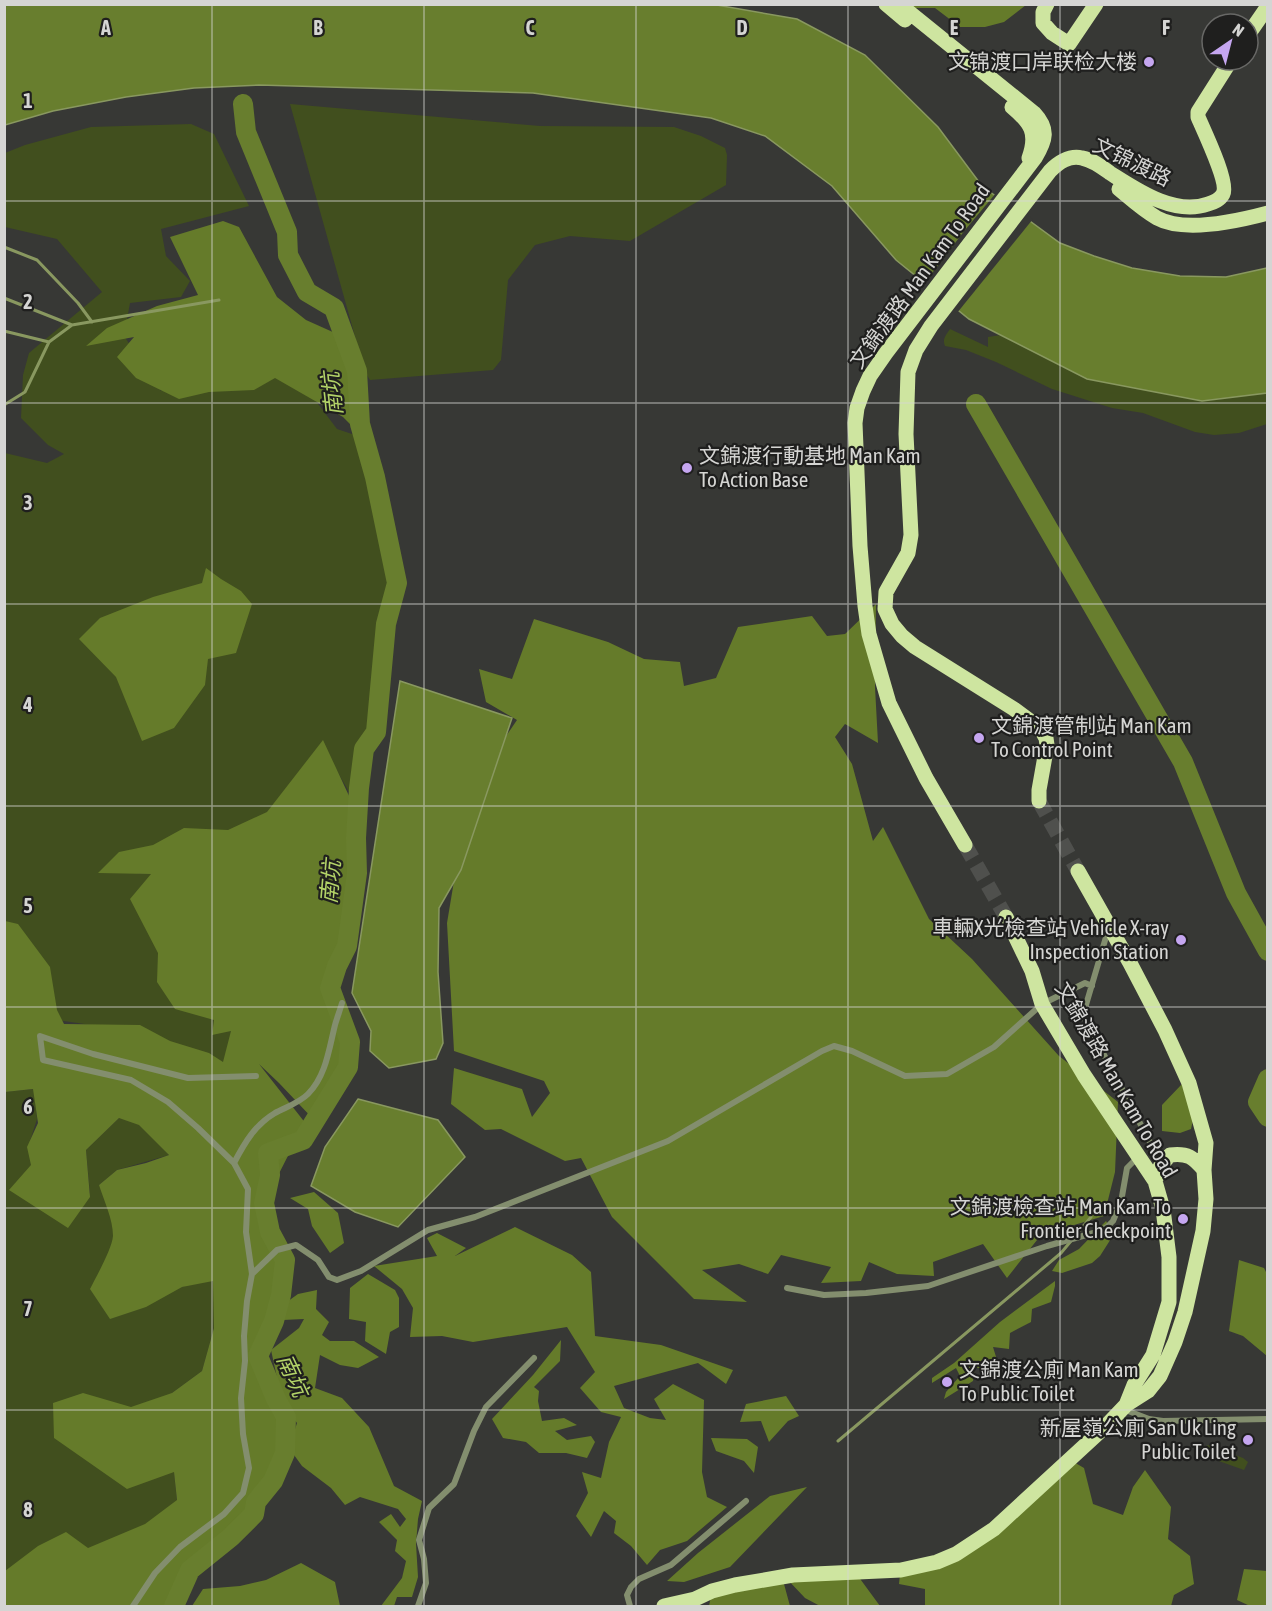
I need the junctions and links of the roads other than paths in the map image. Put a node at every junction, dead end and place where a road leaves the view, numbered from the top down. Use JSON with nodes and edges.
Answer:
{"nodes":[{"id":1,"x":886,"y":4,"type":"edge"},
{"id":2,"x":899,"y":4,"type":"edge"},
{"id":3,"x":1047,"y":4,"type":"edge"},
{"id":4,"x":1096,"y":4,"type":"edge"},
{"id":5,"x":1223,"y":72,"type":"edge"},
{"id":6,"x":1018,"y":179,"type":"junction"},
{"id":7,"x":1035,"y":192,"type":"junction"},
{"id":8,"x":1268,"y":213,"type":"edge"},
{"id":9,"x":1039,"y":801,"type":"tunnel mouth"},
{"id":10,"x":965,"y":845,"type":"tunnel mouth"},
{"id":11,"x":1078,"y":871,"type":"tunnel mouth"},
{"id":12,"x":1006,"y":917,"type":"tunnel mouth"},
{"id":13,"x":1106,"y":937,"type":"dead end"},
{"id":14,"x":1092,"y":986,"type":"junction"},
{"id":15,"x":342,"y":1003,"type":"dead end"},
{"id":16,"x":1042,"y":1004,"type":"junction"},
{"id":17,"x":256,"y":1076,"type":"dead end"},
{"id":18,"x":1167,"y":1159,"type":"junction"},
{"id":19,"x":1142,"y":1162,"type":"junction"},
{"id":20,"x":234,"y":1163,"type":"junction"},
{"id":21,"x":1204,"y":1170,"type":"junction"},
{"id":22,"x":1155,"y":1181,"type":"junction"},
{"id":23,"x":252,"y":1274,"type":"junction"},
{"id":24,"x":787,"y":1288,"type":"dead end"},
{"id":25,"x":534,"y":1358,"type":"dead end"},
{"id":26,"x":1124,"y":1407,"type":"junction"},
{"id":27,"x":1268,"y":1419,"type":"edge"},
{"id":28,"x":746,"y":1501,"type":"dead end"},
{"id":29,"x":133,"y":1606,"type":"edge"},
{"id":30,"x":418,"y":1606,"type":"edge"},
{"id":31,"x":630,"y":1606,"type":"edge"},
{"id":32,"x":664,"y":1606,"type":"edge"}],
"edges":[{"from":1,"to":6,"type":"main road"},
{"from":2,"to":6,"type":"main road"},
{"from":3,"to":4,"type":"main road"},
{"from":5,"to":7,"type":"main road","name":"文锦渡路"},
{"from":6,"to":10,"type":"main road","name":"文錦渡路 Man Kam To Road"},
{"from":7,"to":8,"type":"main road","name":"文锦渡路"},
{"from":7,"to":9,"type":"main road","name":"文錦渡路 Man Kam To Road"},
{"from":11,"to":21,"type":"main road","name":"文錦渡路 Man Kam To Road"},
{"from":12,"to":16,"type":"main road","name":"文錦渡路 Man Kam To Road"},
{"from":13,"to":14,"type":"street"},
{"from":14,"to":16,"type":"street"},
{"from":14,"to":18,"type":"street"},
{"from":15,"to":20,"type":"street"},
{"from":16,"to":19,"type":"main road","name":"文錦渡路 Man Kam To Road"},
{"from":16,"to":23,"type":"street"},
{"from":17,"to":20,"type":"street"},
{"from":18,"to":21,"type":"main road"},
{"from":18,"to":22,"type":"main road"},
{"from":19,"to":22,"type":"main road","name":"文錦渡路 Man Kam To Road"},
{"from":19,"to":24,"type":"street"},
{"from":20,"to":23,"type":"street"},
{"from":21,"to":26,"type":"main road","name":"文錦渡路 Man Kam To Road"},
{"from":22,"to":26,"type":"main road","name":"文錦渡路 Man Kam To Road"},
{"from":23,"to":29,"type":"street"},
{"from":25,"to":30,"type":"street"},
{"from":26,"to":27,"type":"street"},
{"from":26,"to":32,"type":"main road","name":"文錦渡路 Man Kam To Road"},
{"from":28,"to":31,"type":"street"}]}
